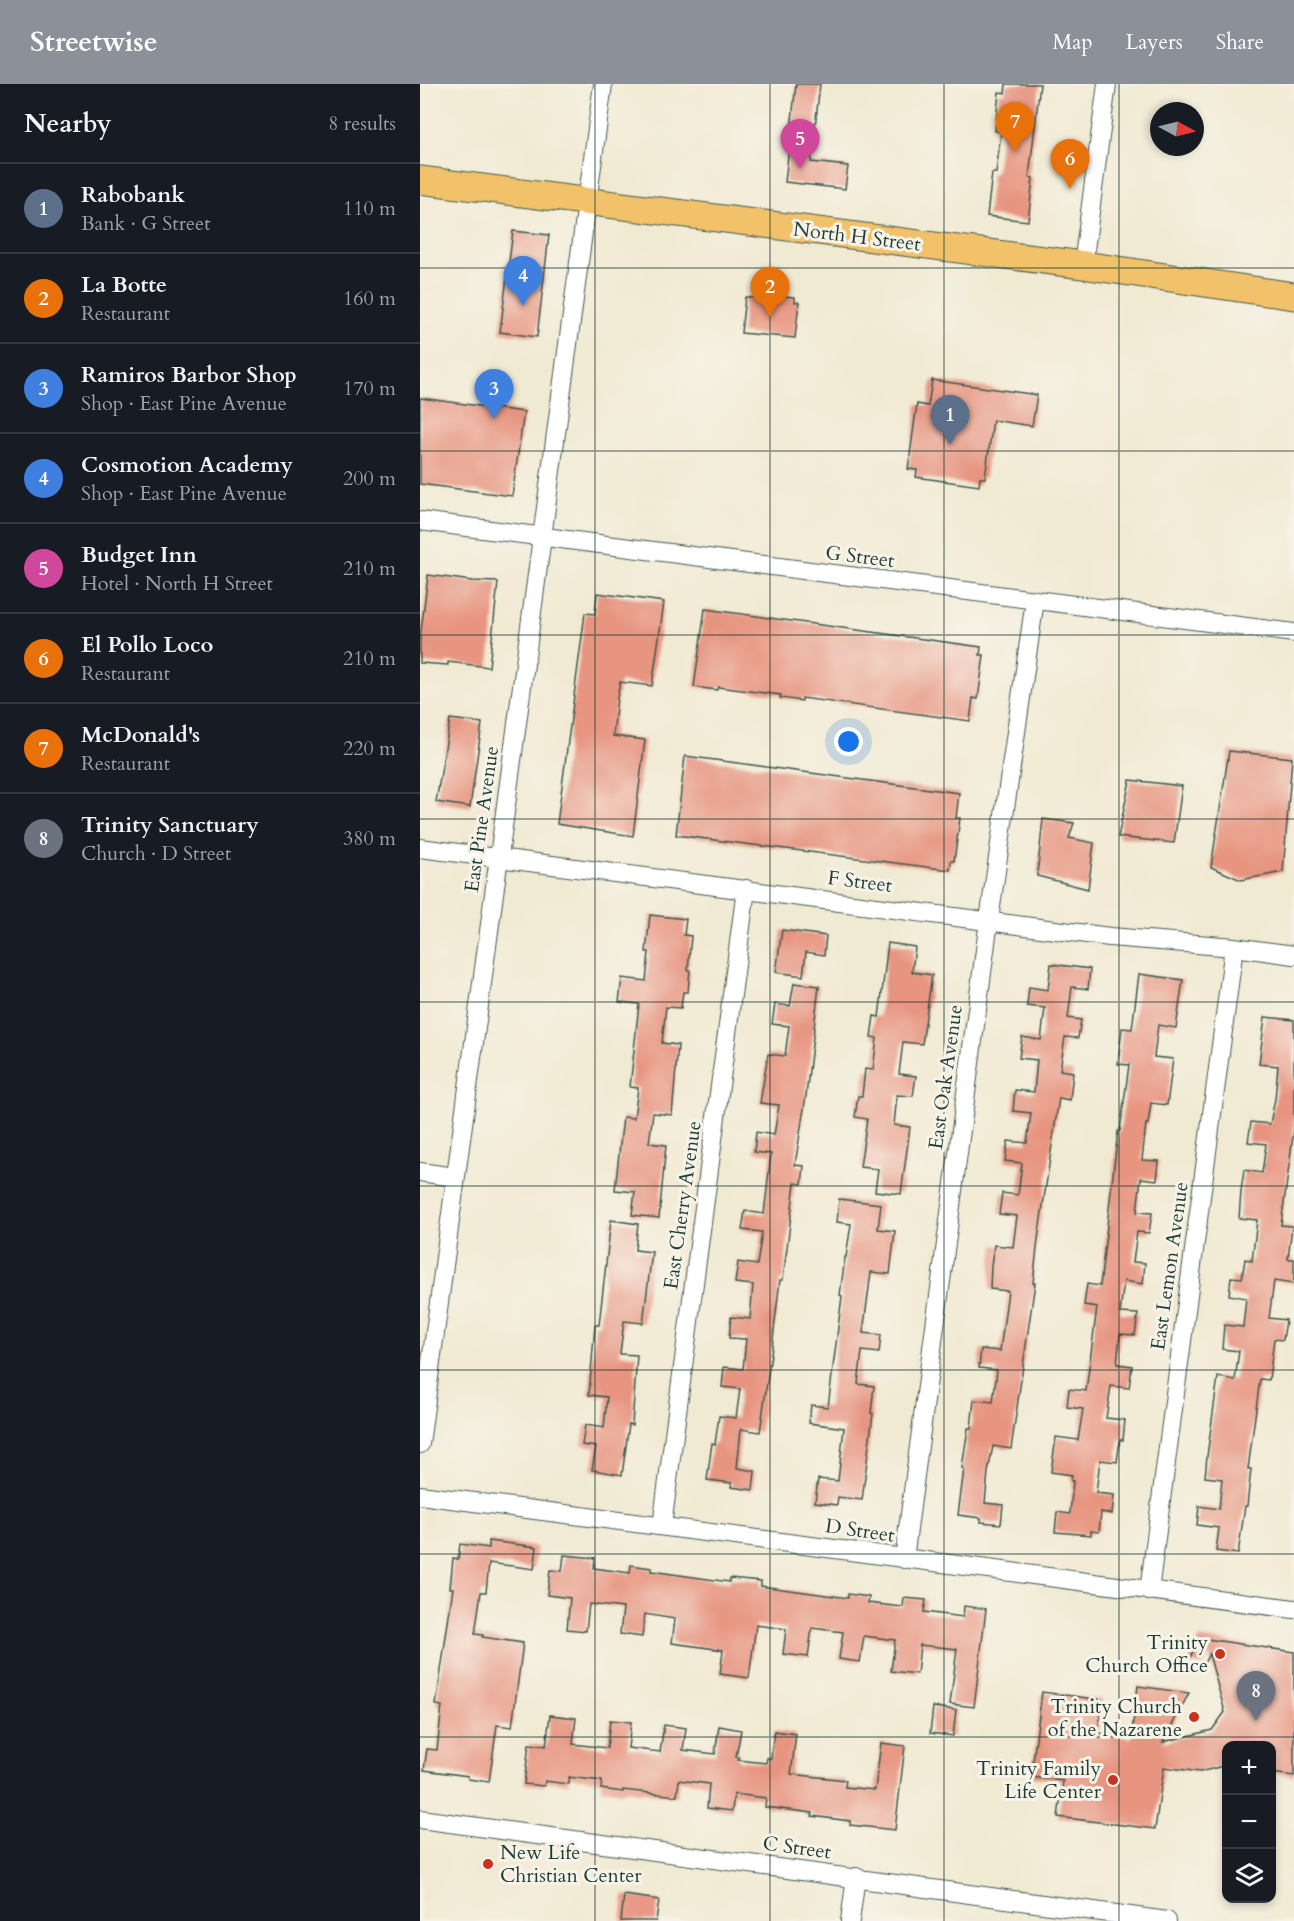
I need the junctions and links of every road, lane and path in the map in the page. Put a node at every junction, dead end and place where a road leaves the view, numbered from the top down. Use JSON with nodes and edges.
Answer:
{"nodes":[{"id":1,"x":603,"y":84,"type":"edge"},
{"id":2,"x":1107,"y":84,"type":"edge"},
{"id":3,"x":420,"y":180,"type":"edge"},
{"id":4,"x":588,"y":201,"type":"junction"},
{"id":5,"x":1083,"y":265,"type":"junction"},
{"id":6,"x":1294,"y":296,"type":"edge"},
{"id":7,"x":420,"y":521,"type":"edge"},
{"id":8,"x":543,"y":539,"type":"junction"},
{"id":9,"x":1035,"y":600,"type":"junction"},
{"id":10,"x":1294,"y":633,"type":"edge"},
{"id":11,"x":420,"y":848,"type":"edge"},
{"id":12,"x":498,"y":859,"type":"junction"},
{"id":13,"x":746,"y":890,"type":"junction"},
{"id":14,"x":989,"y":920,"type":"junction"},
{"id":15,"x":1234,"y":947,"type":"junction"},
{"id":16,"x":1294,"y":955,"type":"edge"},
{"id":17,"x":420,"y":1172,"type":"edge"},
{"id":18,"x":455,"y":1177,"type":"junction"},
{"id":19,"x":420,"y":1444,"type":"edge"},
{"id":20,"x":420,"y":1495,"type":"edge"},
{"id":21,"x":662,"y":1526,"type":"junction"},
{"id":22,"x":904,"y":1559,"type":"junction"},
{"id":23,"x":1149,"y":1591,"type":"junction"},
{"id":24,"x":1294,"y":1609,"type":"edge"},
{"id":25,"x":420,"y":1819,"type":"edge"},
{"id":26,"x":856,"y":1877,"type":"junction"},
{"id":27,"x":1105,"y":1917,"type":"edge"},
{"id":28,"x":850,"y":1921,"type":"edge"},
{"id":29,"x":1167,"y":1921,"type":"edge"}],
"edges":[{"from":1,"to":4,"type":"street","name":"East Pine Avenue"},
{"from":2,"to":5,"type":"street"},
{"from":3,"to":4,"type":"highway","name":"North H Street"},
{"from":4,"to":5,"type":"highway","name":"North H Street"},
{"from":4,"to":8,"type":"street","name":"East Pine Avenue"},
{"from":5,"to":6,"type":"highway","name":"North H Street"},
{"from":7,"to":8,"type":"street","name":"G Street"},
{"from":8,"to":9,"type":"street","name":"G Street"},
{"from":8,"to":12,"type":"street","name":"East Pine Avenue"},
{"from":9,"to":10,"type":"street","name":"G Street"},
{"from":9,"to":14,"type":"street","name":"East Oak Avenue"},
{"from":11,"to":12,"type":"street","name":"F Street"},
{"from":12,"to":13,"type":"street","name":"F Street"},
{"from":12,"to":18,"type":"street","name":"East Pine Avenue"},
{"from":13,"to":14,"type":"street","name":"F Street"},
{"from":13,"to":21,"type":"street","name":"East Cherry Avenue"},
{"from":14,"to":15,"type":"street","name":"F Street"},
{"from":14,"to":22,"type":"street","name":"East Oak Avenue"},
{"from":15,"to":16,"type":"street","name":"F Street"},
{"from":15,"to":23,"type":"street","name":"East Lemon Avenue"},
{"from":17,"to":18,"type":"street"},
{"from":18,"to":19,"type":"street","name":"East Pine Avenue"},
{"from":20,"to":21,"type":"street","name":"D Street"},
{"from":21,"to":22,"type":"street","name":"D Street"},
{"from":22,"to":23,"type":"street","name":"D Street"},
{"from":23,"to":24,"type":"street","name":"D Street"},
{"from":25,"to":26,"type":"street","name":"C Street"},
{"from":26,"to":27,"type":"street","name":"C Street"},
{"from":26,"to":28,"type":"street"},
{"from":27,"to":29,"type":"street","name":"C Street"}]}
